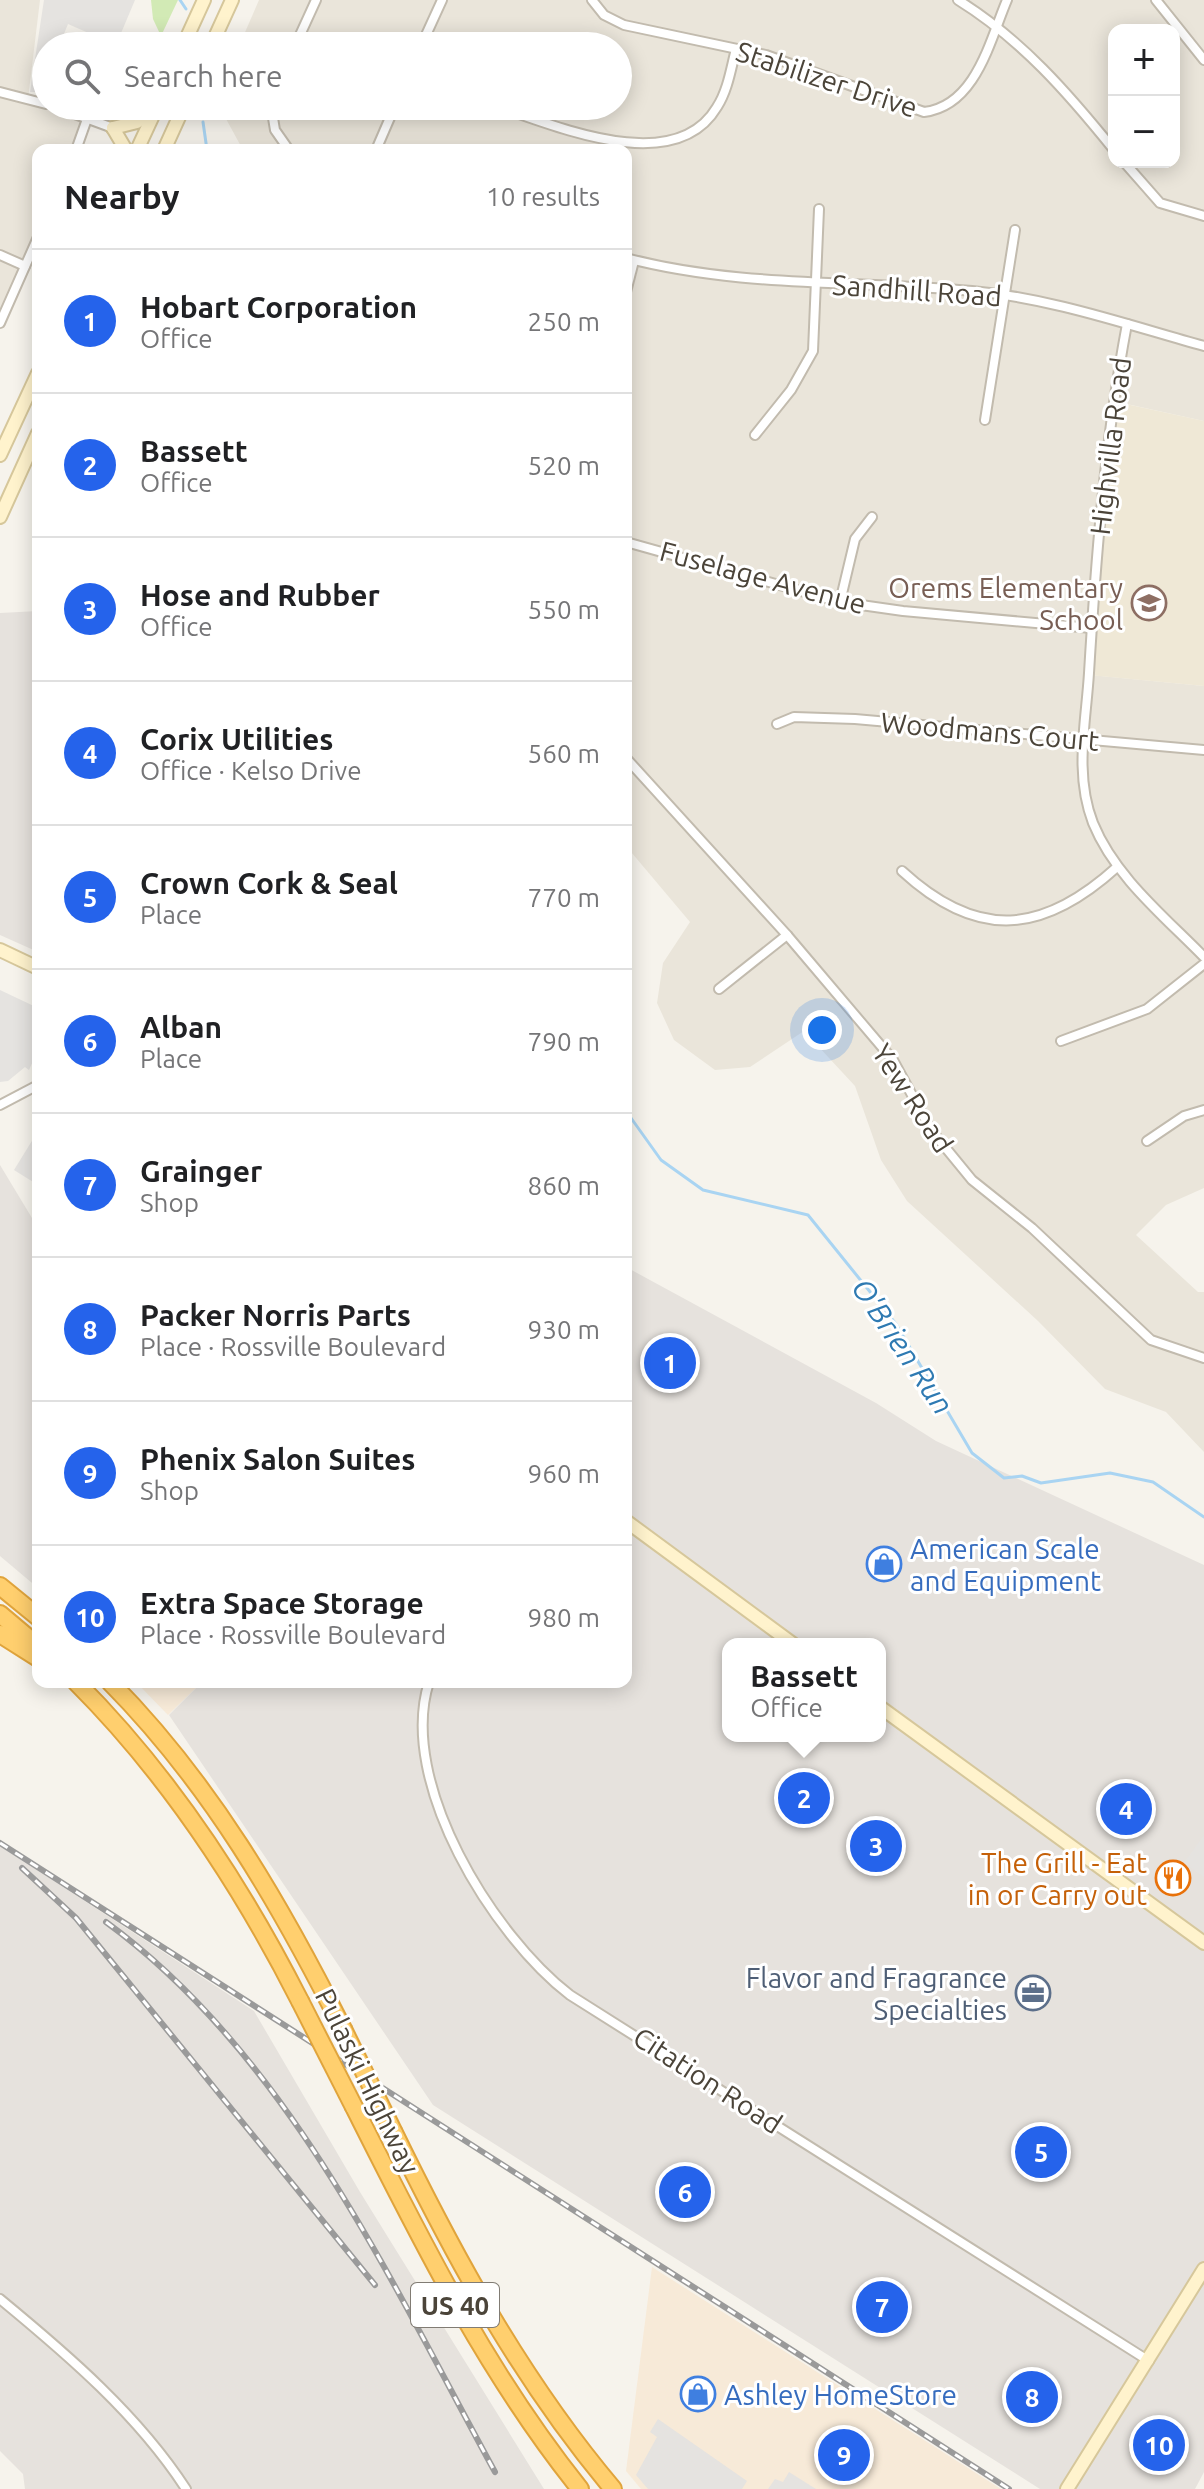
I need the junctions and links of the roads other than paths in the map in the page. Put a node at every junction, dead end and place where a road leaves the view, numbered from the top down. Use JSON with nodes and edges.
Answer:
{"nodes":[{"id":1,"x":204,"y":0,"type":"edge"},
{"id":2,"x":232,"y":0,"type":"edge"},
{"id":3,"x":316,"y":0,"type":"edge"},
{"id":4,"x":442,"y":0,"type":"edge"},
{"id":5,"x":592,"y":0,"type":"edge"},
{"id":6,"x":958,"y":0,"type":"edge"},
{"id":7,"x":1007,"y":0,"type":"edge"},
{"id":8,"x":1156,"y":0,"type":"edge"},
{"id":9,"x":995,"y":27,"type":"junction"},
{"id":10,"x":189,"y":32,"type":"edge"},
{"id":11,"x":217,"y":32,"type":"edge"},
{"id":12,"x":301,"y":32,"type":"edge"},
{"id":13,"x":427,"y":32,"type":"edge"},
{"id":14,"x":736,"y":49,"type":"junction"},
{"id":15,"x":1204,"y":60,"type":"edge"},
{"id":16,"x":0,"y":92,"type":"edge"},
{"id":17,"x":32,"y":100,"type":"edge"},
{"id":18,"x":87,"y":120,"type":"edge"},
{"id":19,"x":90,"y":120,"type":"edge"},
{"id":20,"x":140,"y":120,"type":"edge"},
{"id":21,"x":151,"y":120,"type":"edge"},
{"id":22,"x":178,"y":120,"type":"edge"},
{"id":23,"x":273,"y":120,"type":"edge"},
{"id":24,"x":389,"y":120,"type":"edge"},
{"id":25,"x":547,"y":120,"type":"edge"},
{"id":26,"x":113,"y":128,"type":"junction"},
{"id":27,"x":1108,"y":143,"type":"edge"},
{"id":28,"x":78,"y":144,"type":"edge"},
{"id":29,"x":122,"y":144,"type":"edge"},
{"id":30,"x":140,"y":144,"type":"edge"},
{"id":31,"x":167,"y":144,"type":"edge"},
{"id":32,"x":285,"y":144,"type":"edge"},
{"id":33,"x":379,"y":144,"type":"edge"},
{"id":34,"x":1129,"y":168,"type":"edge"},
{"id":35,"x":819,"y":209,"type":"dead end"},
{"id":36,"x":1204,"y":216,"type":"edge"},
{"id":37,"x":1015,"y":230,"type":"dead end"},
{"id":38,"x":32,"y":250,"type":"edge"},
{"id":39,"x":0,"y":255,"type":"edge"},
{"id":40,"x":632,"y":260,"type":"edge"},
{"id":41,"x":25,"y":266,"type":"junction"},
{"id":42,"x":817,"y":283,"type":"junction"},
{"id":43,"x":1005,"y":296,"type":"junction"},
{"id":44,"x":0,"y":323,"type":"edge"},
{"id":45,"x":1127,"y":324,"type":"junction"},
{"id":46,"x":1204,"y":346,"type":"edge"},
{"id":47,"x":32,"y":386,"type":"edge"},
{"id":48,"x":985,"y":420,"type":"dead end"},
{"id":49,"x":755,"y":435,"type":"dead end"},
{"id":50,"x":32,"y":446,"type":"edge"},
{"id":51,"x":0,"y":455,"type":"edge"},
{"id":52,"x":0,"y":517,"type":"edge"},
{"id":53,"x":872,"y":517,"type":"dead end"},
{"id":54,"x":632,"y":544,"type":"edge"},
{"id":55,"x":840,"y":602,"type":"junction"},
{"id":56,"x":1091,"y":628,"type":"junction"},
{"id":57,"x":777,"y":724,"type":"dead end"},
{"id":58,"x":1082,"y":739,"type":"junction"},
{"id":59,"x":1204,"y":750,"type":"edge"},
{"id":60,"x":632,"y":765,"type":"edge"},
{"id":61,"x":1117,"y":867,"type":"junction"},
{"id":62,"x":902,"y":871,"type":"dead end"},
{"id":63,"x":787,"y":935,"type":"junction"},
{"id":64,"x":0,"y":950,"type":"edge"},
{"id":65,"x":1204,"y":957,"type":"edge"},
{"id":66,"x":1204,"y":964,"type":"edge"},
{"id":67,"x":32,"y":965,"type":"edge"},
{"id":68,"x":719,"y":989,"type":"dead end"},
{"id":69,"x":1061,"y":1041,"type":"dead end"},
{"id":70,"x":32,"y":1088,"type":"edge"},
{"id":71,"x":0,"y":1105,"type":"edge"},
{"id":72,"x":1204,"y":1110,"type":"edge"},
{"id":73,"x":1147,"y":1141,"type":"dead end"},
{"id":74,"x":1204,"y":1358,"type":"edge"},
{"id":75,"x":632,"y":1525,"type":"edge"},
{"id":76,"x":0,"y":1586,"type":"edge"},
{"id":77,"x":32,"y":1612,"type":"edge"},
{"id":78,"x":0,"y":1614,"type":"edge"},
{"id":79,"x":0,"y":1634,"type":"edge"},
{"id":80,"x":785,"y":1638,"type":"edge"},
{"id":81,"x":32,"y":1641,"type":"edge"},
{"id":82,"x":32,"y":1654,"type":"edge"},
{"id":83,"x":84,"y":1688,"type":"edge"},
{"id":84,"x":115,"y":1688,"type":"edge"},
{"id":85,"x":428,"y":1688,"type":"edge"},
{"id":86,"x":886,"y":1711,"type":"edge"},
{"id":87,"x":1204,"y":1943,"type":"edge"},
{"id":88,"x":1204,"y":2269,"type":"edge"},
{"id":89,"x":0,"y":2299,"type":"edge"},
{"id":90,"x":1149,"y":2361,"type":"junction"},
{"id":91,"x":186,"y":2489,"type":"edge"},
{"id":92,"x":580,"y":2489,"type":"edge"},
{"id":93,"x":613,"y":2489,"type":"edge"},
{"id":94,"x":1067,"y":2489,"type":"edge"}],
"edges":[{"from":1,"to":10,"type":"main road"},
{"from":2,"to":11,"type":"main road"},
{"from":3,"to":12,"type":"street"},
{"from":4,"to":13,"type":"street"},
{"from":5,"to":14,"type":"street","name":"Stabilizer Drive"},
{"from":6,"to":9,"type":"street"},
{"from":7,"to":9,"type":"street"},
{"from":8,"to":15,"type":"street"},
{"from":9,"to":14,"type":"street","name":"Stabilizer Drive"},
{"from":9,"to":27,"type":"street"},
{"from":14,"to":25,"type":"street"},
{"from":16,"to":17,"type":"street"},
{"from":18,"to":28,"type":"street"},
{"from":19,"to":26,"type":"street"},
{"from":20,"to":26,"type":"main road"},
{"from":21,"to":30,"type":"main road"},
{"from":22,"to":31,"type":"main road"},
{"from":23,"to":32,"type":"street"},
{"from":24,"to":33,"type":"street"},
{"from":26,"to":29,"type":"main road"},
{"from":34,"to":36,"type":"street"},
{"from":35,"to":42,"type":"street"},
{"from":37,"to":43,"type":"street"},
{"from":38,"to":41,"type":"street"},
{"from":39,"to":41,"type":"street"},
{"from":40,"to":42,"type":"street","name":"Sandhill Road"},
{"from":41,"to":44,"type":"street"},
{"from":42,"to":43,"type":"street","name":"Sandhill Road"},
{"from":42,"to":49,"type":"street"},
{"from":43,"to":45,"type":"street","name":"Sandhill Road"},
{"from":43,"to":48,"type":"street"},
{"from":45,"to":46,"type":"street","name":"Sandhill Road"},
{"from":45,"to":56,"type":"street","name":"Highvilla Road"},
{"from":47,"to":51,"type":"main road"},
{"from":50,"to":52,"type":"main road"},
{"from":53,"to":55,"type":"street"},
{"from":54,"to":55,"type":"street","name":"Fuselage Avenue"},
{"from":55,"to":56,"type":"street","name":"Fuselage Avenue"},
{"from":56,"to":58,"type":"street","name":"Highvilla Road"},
{"from":57,"to":58,"type":"street","name":"Woodmans Court"},
{"from":58,"to":59,"type":"street","name":"Woodmans Court"},
{"from":58,"to":61,"type":"street","name":"Highvilla Road"},
{"from":60,"to":63,"type":"street","name":"Yew Road"},
{"from":61,"to":62,"type":"street"},
{"from":61,"to":65,"type":"street","name":"Highvilla Road"},
{"from":63,"to":68,"type":"street"},
{"from":63,"to":74,"type":"street","name":"Yew Road"},
{"from":64,"to":67,"type":"main road"},
{"from":66,"to":69,"type":"street"},
{"from":70,"to":71,"type":"street"},
{"from":72,"to":73,"type":"street"},
{"from":75,"to":80,"type":"main road"},
{"from":76,"to":77,"type":"highway"},
{"from":78,"to":81,"type":"highway"},
{"from":79,"to":82,"type":"highway"},
{"from":83,"to":92,"type":"highway","name":"Pulaski Highway","number":"US 40","bridge":true},
{"from":84,"to":93,"type":"highway","name":"Pulaski Highway","number":"US 40","bridge":true},
{"from":85,"to":90,"type":"street","name":"Citation Road"},
{"from":86,"to":87,"type":"main road"},
{"from":88,"to":90,"type":"main road"},
{"from":89,"to":91,"type":"street"},
{"from":90,"to":94,"type":"main road"}]}
